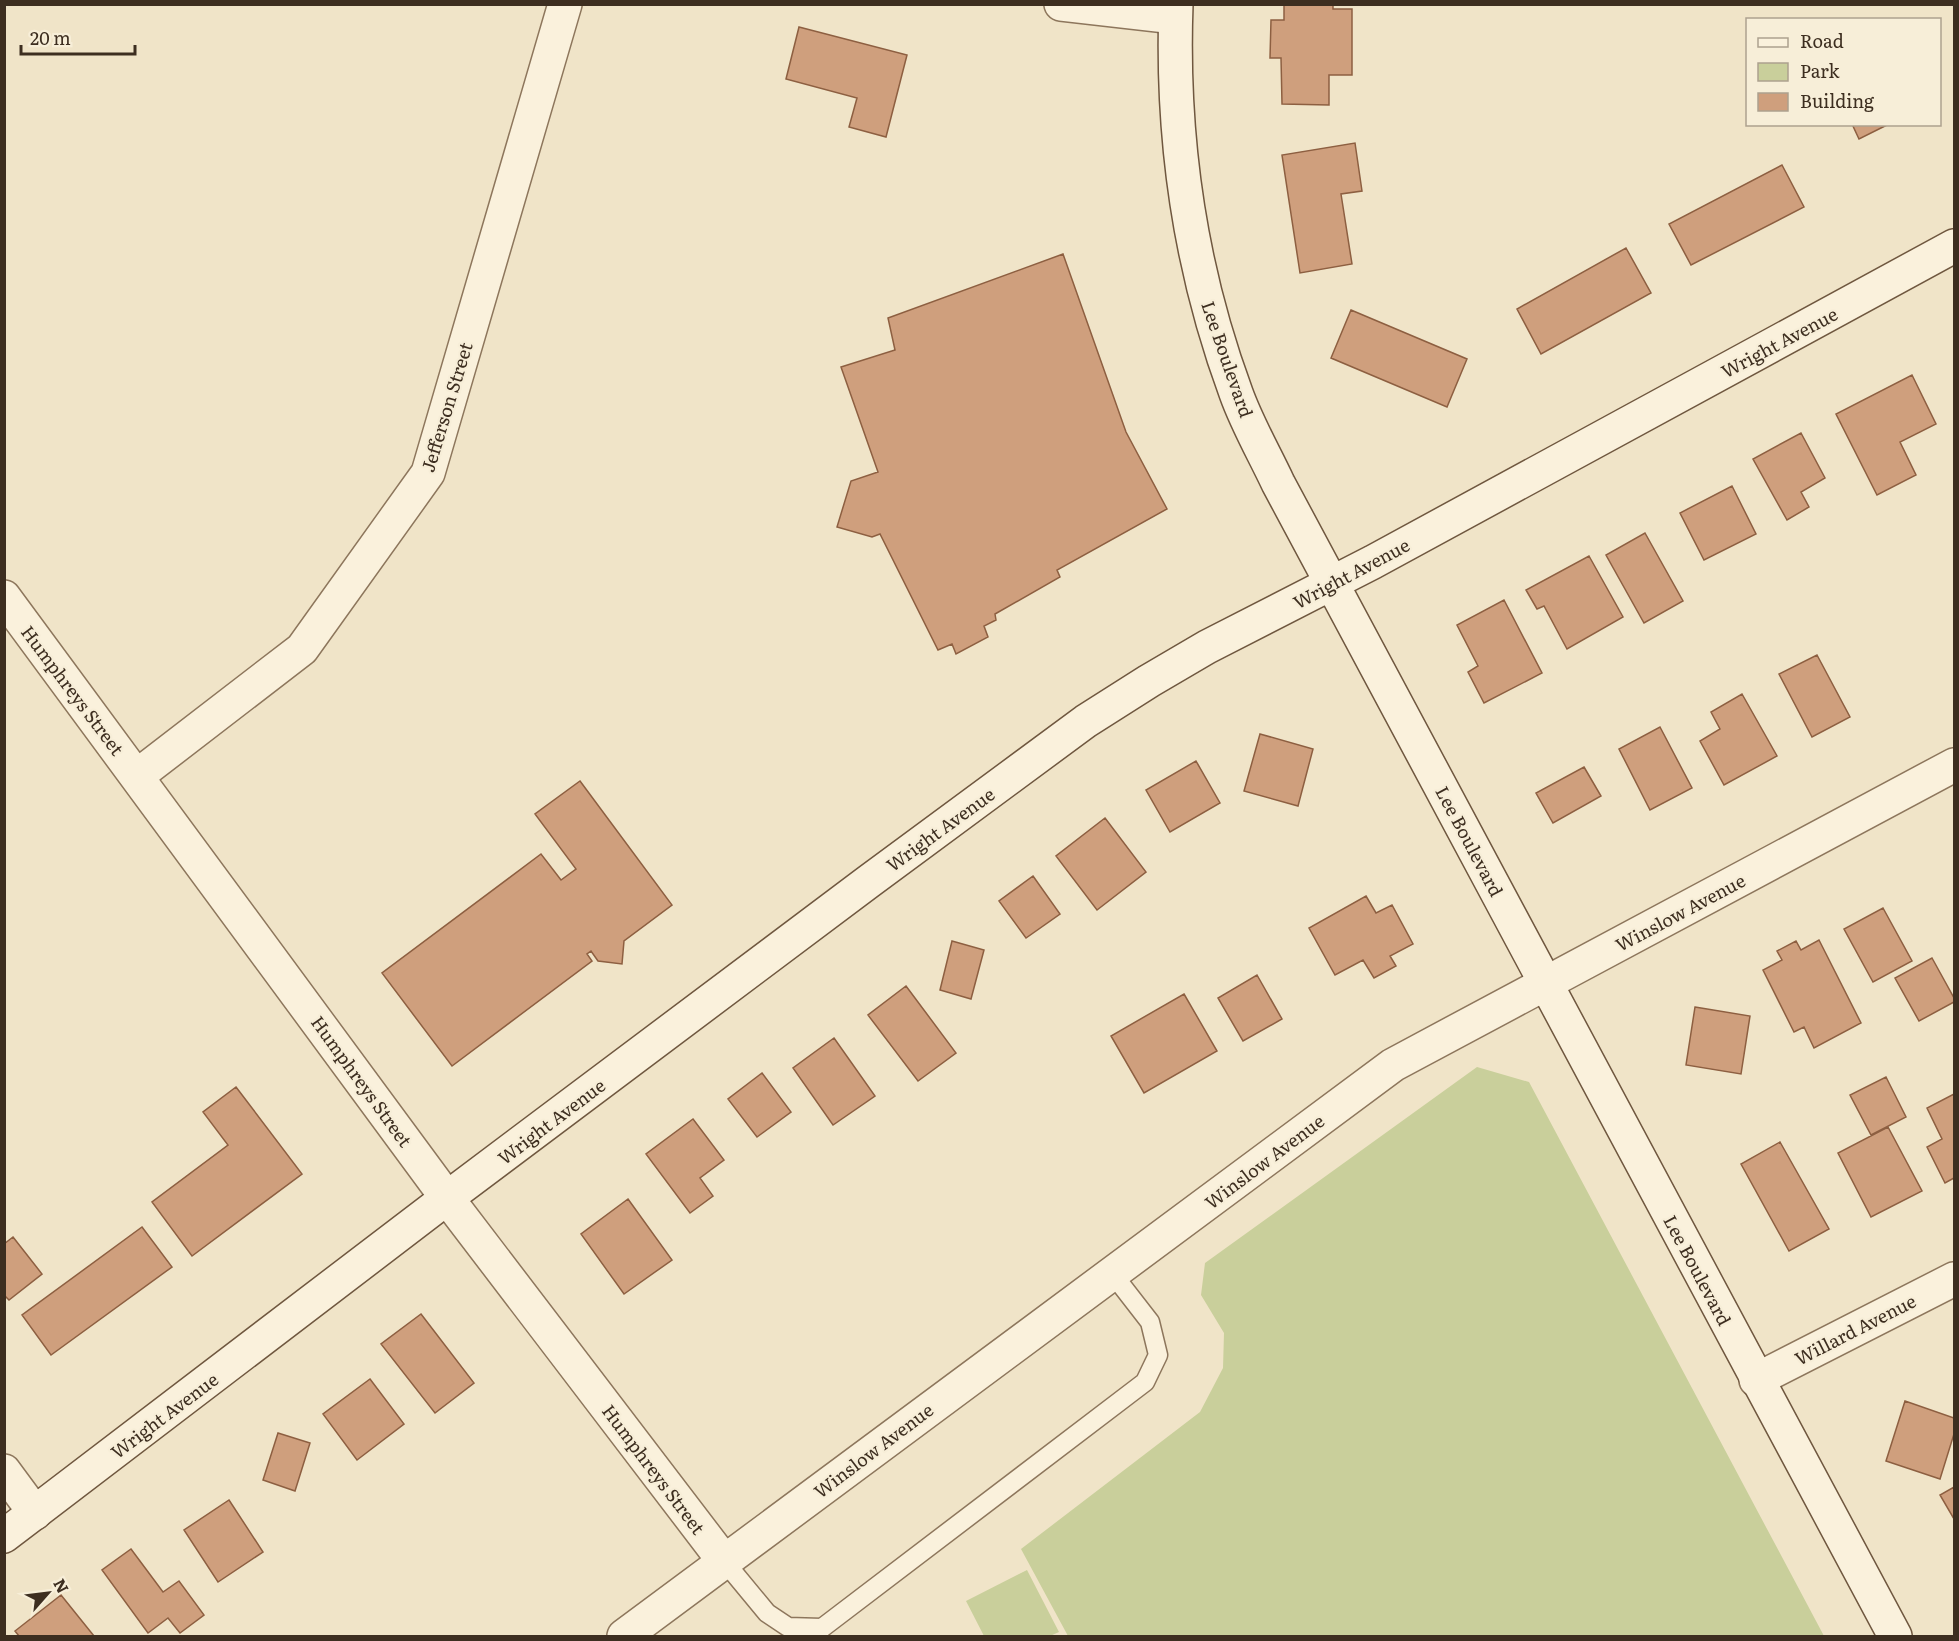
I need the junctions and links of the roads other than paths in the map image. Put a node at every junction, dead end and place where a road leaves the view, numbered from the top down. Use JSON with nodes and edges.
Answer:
{"nodes":[{"id":1,"x":565,"y":4,"type":"edge"},
{"id":2,"x":1061,"y":4,"type":"edge"},
{"id":3,"x":1175,"y":11,"type":"edge"},
{"id":4,"x":1954,"y":246,"type":"edge"},
{"id":5,"x":1331,"y":583,"type":"junction"},
{"id":6,"x":4,"y":597,"type":"edge"},
{"id":7,"x":1954,"y":765,"type":"edge"},
{"id":8,"x":137,"y":776,"type":"junction"},
{"id":9,"x":1546,"y":983,"type":"junction"},
{"id":10,"x":447,"y":1198,"type":"junction"},
{"id":11,"x":1112,"y":1273,"type":"junction"},
{"id":12,"x":1954,"y":1279,"type":"edge"},
{"id":13,"x":1756,"y":1380,"type":"junction"},
{"id":14,"x":4,"y":1471,"type":"edge"},
{"id":15,"x":35,"y":1513,"type":"junction"},
{"id":16,"x":4,"y":1536,"type":"edge"},
{"id":17,"x":724,"y":1561,"type":"junction"},
{"id":18,"x":624,"y":1636,"type":"edge"},
{"id":19,"x":1894,"y":1636,"type":"edge"}],
"edges":[{"from":1,"to":8,"type":"street","name":"Jefferson Street"},
{"from":2,"to":3,"type":"street"},
{"from":3,"to":5,"type":"street","name":"Lee Boulevard"},
{"from":4,"to":5,"type":"street","name":"Wright Avenue"},
{"from":5,"to":9,"type":"street","name":"Lee Boulevard"},
{"from":5,"to":10,"type":"street","name":"Wright Avenue"},
{"from":6,"to":8,"type":"street","name":"Humphreys Street"},
{"from":7,"to":9,"type":"street","name":"Winslow Avenue"},
{"from":8,"to":10,"type":"street","name":"Humphreys Street"},
{"from":9,"to":11,"type":"street","name":"Winslow Avenue"},
{"from":9,"to":13,"type":"street","name":"Lee Boulevard"},
{"from":10,"to":15,"type":"street","name":"Wright Avenue"},
{"from":10,"to":17,"type":"street","name":"Humphreys Street"},
{"from":11,"to":17,"type":"street","name":"Winslow Avenue"},
{"from":11,"to":17,"type":"lane"},
{"from":12,"to":13,"type":"street","name":"Willard Avenue"},
{"from":13,"to":19,"type":"street","name":"Lee Boulevard"},
{"from":14,"to":15,"type":"street"},
{"from":15,"to":16,"type":"street","name":"Wright Avenue"},
{"from":17,"to":18,"type":"street","name":"Winslow Avenue"}]}
